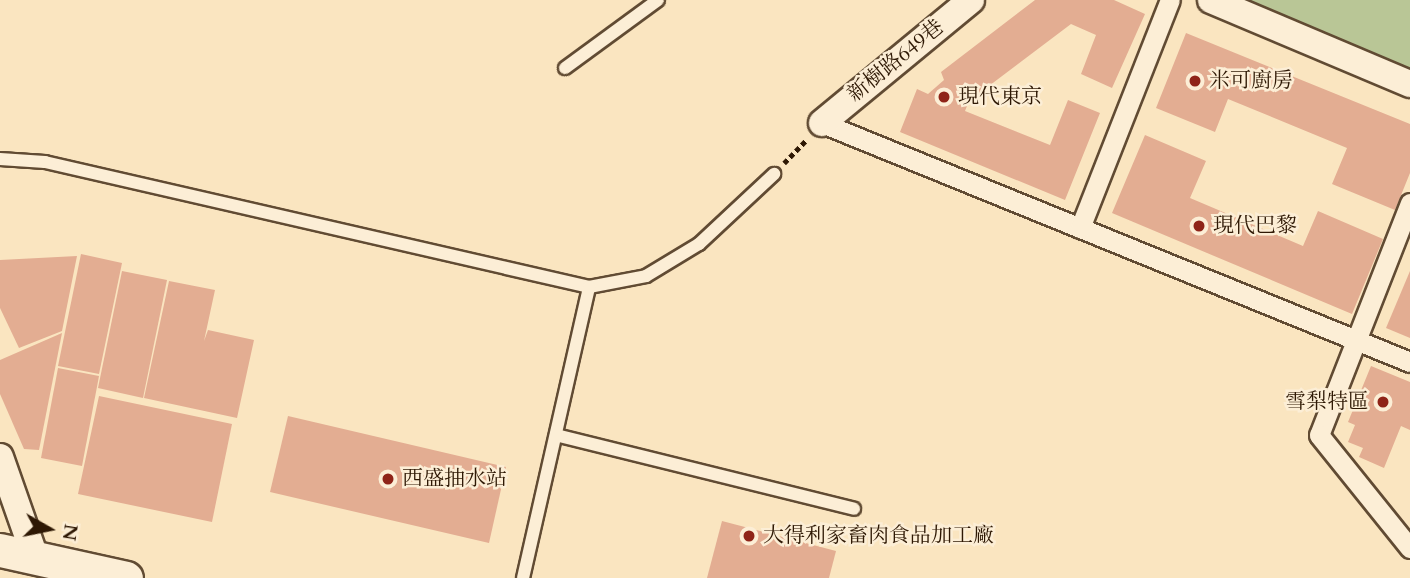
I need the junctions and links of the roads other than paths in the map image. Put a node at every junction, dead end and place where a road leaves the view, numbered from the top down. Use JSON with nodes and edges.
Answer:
{"nodes":[{"id":1,"x":657,"y":0,"type":"edge"},
{"id":2,"x":971,"y":0,"type":"edge"},
{"id":3,"x":1170,"y":0,"type":"edge"},
{"id":4,"x":1211,"y":0,"type":"edge"},
{"id":5,"x":565,"y":68,"type":"dead end"},
{"id":6,"x":1410,"y":84,"type":"edge"},
{"id":7,"x":822,"y":123,"type":"joint"},
{"id":8,"x":0,"y":159,"type":"edge"},
{"id":9,"x":774,"y":174,"type":"road end"},
{"id":10,"x":1410,"y":203,"type":"edge"},
{"id":11,"x":1080,"y":228,"type":"junction"},
{"id":12,"x":589,"y":287,"type":"junction"},
{"id":13,"x":1356,"y":338,"type":"junction"},
{"id":14,"x":1410,"y":362,"type":"edge"},
{"id":15,"x":556,"y":435,"type":"junction"},
{"id":16,"x":0,"y":457,"type":"edge"},
{"id":17,"x":854,"y":509,"type":"dead end"},
{"id":18,"x":1410,"y":548,"type":"edge"},
{"id":19,"x":0,"y":550,"type":"edge"},
{"id":20,"x":34,"y":557,"type":"junction"},
{"id":21,"x":126,"y":578,"type":"edge"},
{"id":22,"x":523,"y":578,"type":"edge"}],
"edges":[{"from":1,"to":5,"type":"lane"},
{"from":2,"to":7,"type":"street","name":"新樹路649巷"},
{"from":3,"to":11,"type":"street"},
{"from":4,"to":6,"type":"street"},
{"from":7,"to":11,"type":"street"},
{"from":8,"to":12,"type":"lane"},
{"from":9,"to":12,"type":"lane"},
{"from":10,"to":13,"type":"street"},
{"from":11,"to":13,"type":"street"},
{"from":12,"to":15,"type":"lane"},
{"from":13,"to":14,"type":"street"},
{"from":13,"to":18,"type":"street"},
{"from":15,"to":17,"type":"lane"},
{"from":15,"to":22,"type":"lane"},
{"from":16,"to":20,"type":"street"},
{"from":19,"to":20,"type":"street"},
{"from":20,"to":21,"type":"street"}]}
